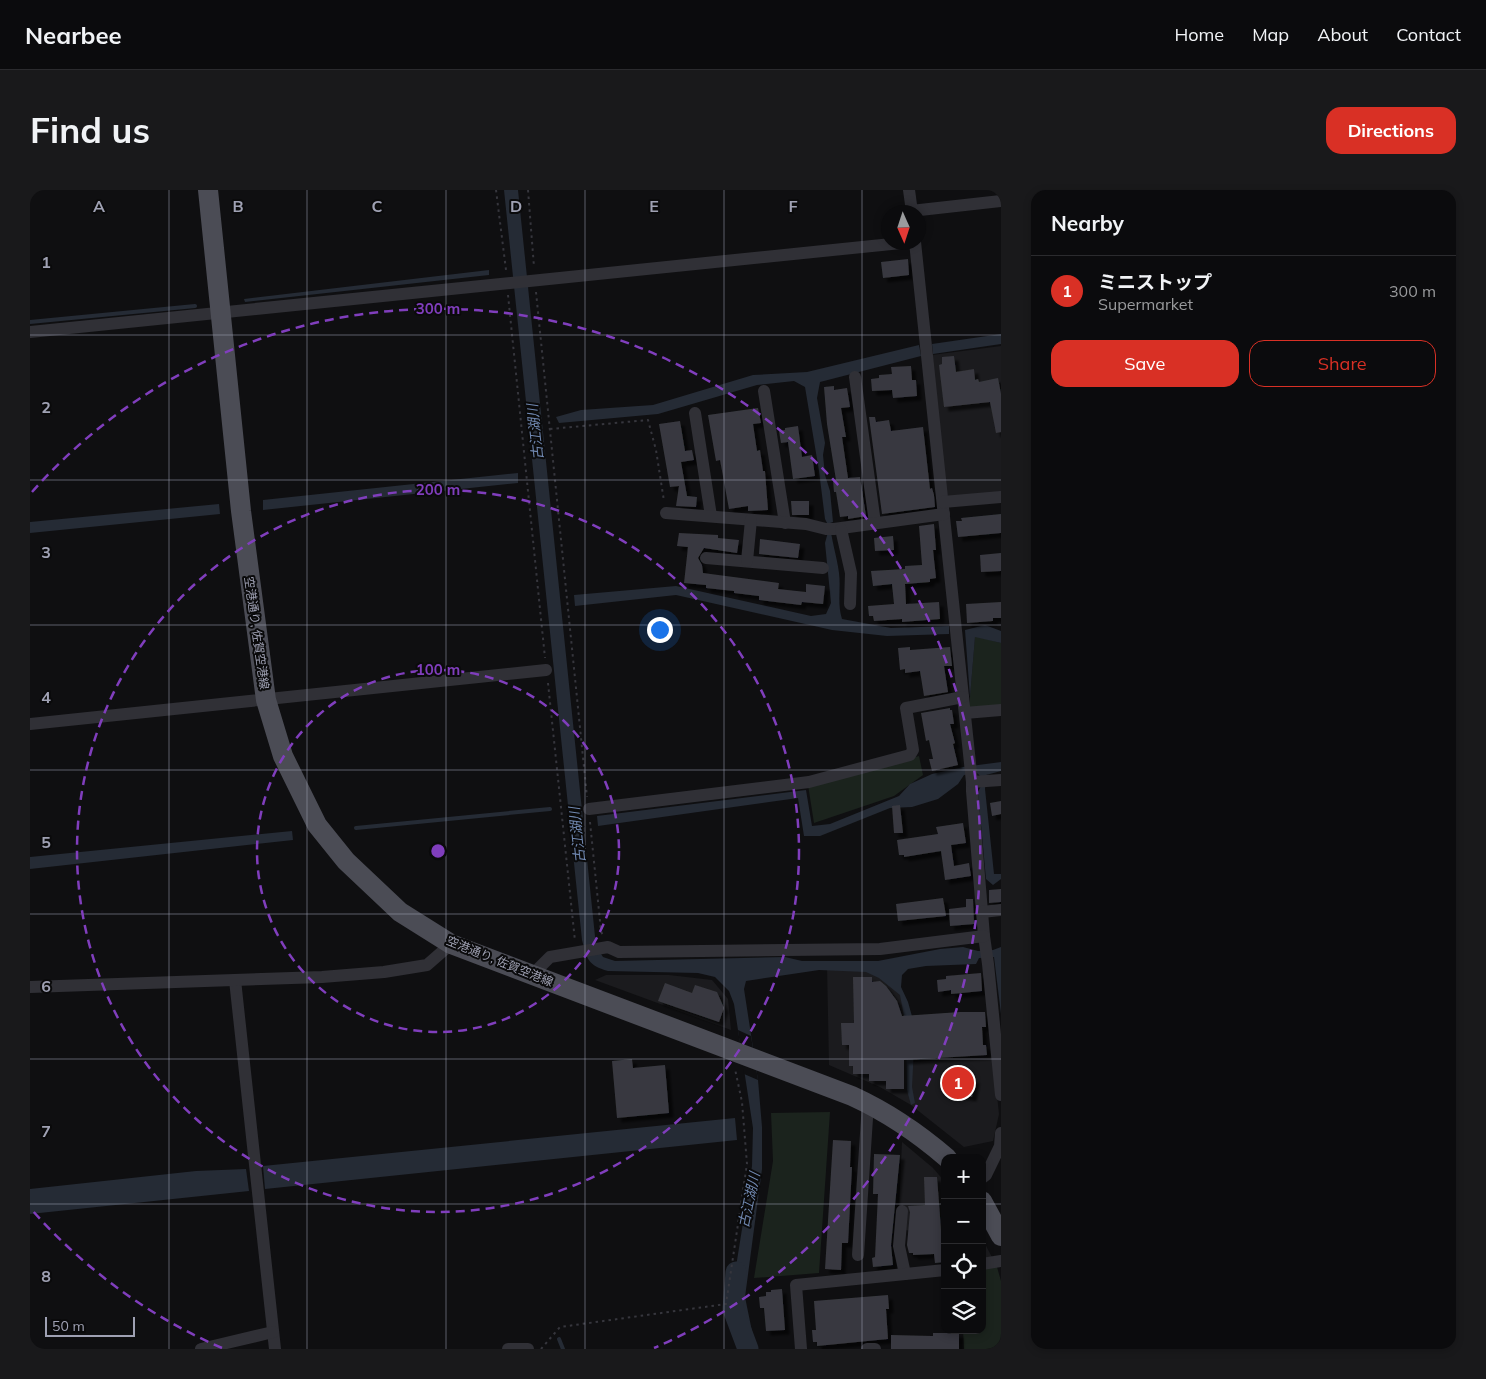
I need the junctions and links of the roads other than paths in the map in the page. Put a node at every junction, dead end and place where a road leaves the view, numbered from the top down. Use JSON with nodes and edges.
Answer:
{"nodes":[{"id":1,"x":208,"y":190,"type":"edge"},
{"id":2,"x":909,"y":190,"type":"edge"},
{"id":3,"x":1001,"y":201,"type":"edge"},
{"id":4,"x":911,"y":205,"type":"edge"},
{"id":5,"x":926,"y":210,"type":"edge"},
{"id":6,"x":881,"y":245,"type":"edge"},
{"id":7,"x":916,"y":250,"type":"edge"},
{"id":8,"x":221,"y":312,"type":"junction"},
{"id":9,"x":30,"y":332,"type":"edge"},
{"id":10,"x":855,"y":378,"type":"dead end"},
{"id":11,"x":764,"y":391,"type":"dead end"},
{"id":12,"x":694,"y":413,"type":"dead end"},
{"id":13,"x":1001,"y":497,"type":"edge"},
{"id":14,"x":944,"y":508,"type":"junction"},
{"id":15,"x":666,"y":513,"type":"road end"},
{"id":16,"x":711,"y":516,"type":"junction"},
{"id":17,"x":751,"y":520,"type":"junction"},
{"id":18,"x":785,"y":523,"type":"junction"},
{"id":19,"x":875,"y":523,"type":"junction"},
{"id":20,"x":834,"y":529,"type":"junction"},
{"id":21,"x":706,"y":558,"type":"dead end"},
{"id":22,"x":747,"y":561,"type":"junction"},
{"id":23,"x":823,"y":568,"type":"dead end"},
{"id":24,"x":850,"y":604,"type":"dead end"},
{"id":25,"x":546,"y":670,"type":"road end"},
{"id":26,"x":963,"y":697,"type":"junction"},
{"id":27,"x":266,"y":700,"type":"junction"},
{"id":28,"x":1001,"y":710,"type":"edge"},
{"id":29,"x":965,"y":713,"type":"junction"},
{"id":30,"x":30,"y":724,"type":"edge"},
{"id":31,"x":980,"y":777,"type":"edge"},
{"id":32,"x":589,"y":809,"type":"road end"},
{"id":33,"x":1001,"y":910,"type":"edge"},
{"id":34,"x":982,"y":912,"type":"junction"},
{"id":35,"x":451,"y":944,"type":"junction"},
{"id":36,"x":990,"y":956,"type":"edge"},
{"id":37,"x":533,"y":974,"type":"junction"},
{"id":38,"x":235,"y":980,"type":"junction"},
{"id":39,"x":30,"y":986,"type":"edge"},
{"id":40,"x":998,"y":1031,"type":"edge"},
{"id":41,"x":1001,"y":1095,"type":"edge"},
{"id":42,"x":868,"y":1103,"type":"junction"},
{"id":43,"x":1001,"y":1141,"type":"edge"},
{"id":44,"x":942,"y":1154,"type":"edge"},
{"id":45,"x":986,"y":1175,"type":"edge"},
{"id":46,"x":986,"y":1208,"type":"edge"},
{"id":47,"x":902,"y":1211,"type":"dead end"},
{"id":48,"x":1001,"y":1236,"type":"edge"},
{"id":49,"x":858,"y":1255,"type":"dead end"},
{"id":50,"x":1001,"y":1261,"type":"edge"},
{"id":51,"x":986,"y":1263,"type":"edge"},
{"id":52,"x":941,"y":1270,"type":"edge"},
{"id":53,"x":905,"y":1274,"type":"junction"},
{"id":54,"x":273,"y":1332,"type":"junction"},
{"id":55,"x":201,"y":1349,"type":"edge"},
{"id":56,"x":275,"y":1349,"type":"edge"},
{"id":57,"x":508,"y":1349,"type":"edge"},
{"id":58,"x":528,"y":1349,"type":"edge"},
{"id":59,"x":801,"y":1349,"type":"edge"},
{"id":60,"x":867,"y":1349,"type":"edge"},
{"id":61,"x":875,"y":1349,"type":"edge"}],
"edges":[{"from":1,"to":8,"type":"main road","name":"空港通り, 佐賀空港線"},
{"from":2,"to":4,"type":"street"},
{"from":3,"to":5,"type":"street"},
{"from":6,"to":8,"type":"street"},
{"from":7,"to":14,"type":"street"},
{"from":8,"to":9,"type":"street"},
{"from":8,"to":27,"type":"main road","name":"空港通り, 佐賀空港線"},
{"from":10,"to":19,"type":"street"},
{"from":11,"to":18,"type":"street"},
{"from":12,"to":16,"type":"street"},
{"from":13,"to":14,"type":"street"},
{"from":14,"to":19,"type":"street"},
{"from":14,"to":26,"type":"street"},
{"from":15,"to":16,"type":"street"},
{"from":16,"to":17,"type":"street"},
{"from":17,"to":18,"type":"street"},
{"from":17,"to":22,"type":"street"},
{"from":18,"to":20,"type":"street"},
{"from":19,"to":20,"type":"street"},
{"from":20,"to":24,"type":"street"},
{"from":21,"to":22,"type":"street"},
{"from":22,"to":23,"type":"street"},
{"from":25,"to":27,"type":"street"},
{"from":26,"to":29,"type":"street"},
{"from":26,"to":32,"type":"street"},
{"from":27,"to":30,"type":"street"},
{"from":27,"to":35,"type":"main road","name":"空港通り, 佐賀空港線"},
{"from":28,"to":29,"type":"street"},
{"from":29,"to":31,"type":"street"},
{"from":31,"to":34,"type":"street"},
{"from":33,"to":34,"type":"street"},
{"from":34,"to":36,"type":"street"},
{"from":35,"to":37,"type":"main road","name":"空港通り, 佐賀空港線"},
{"from":35,"to":38,"type":"street"},
{"from":36,"to":37,"type":"street"},
{"from":36,"to":40,"type":"street"},
{"from":37,"to":42,"type":"main road","name":"空港通り, 佐賀空港線"},
{"from":38,"to":39,"type":"street"},
{"from":38,"to":54,"type":"street"},
{"from":40,"to":41,"type":"street"},
{"from":42,"to":44,"type":"main road","name":"空港通り, 佐賀空港線"},
{"from":42,"to":49,"type":"street"},
{"from":43,"to":45,"type":"street"},
{"from":46,"to":48,"type":"main road"},
{"from":47,"to":53,"type":"street"},
{"from":50,"to":51,"type":"street"},
{"from":52,"to":53,"type":"street"},
{"from":53,"to":59,"type":"street"},
{"from":54,"to":55,"type":"street"},
{"from":54,"to":56,"type":"street"},
{"from":57,"to":58,"type":"street"},
{"from":60,"to":61,"type":"street"}]}
